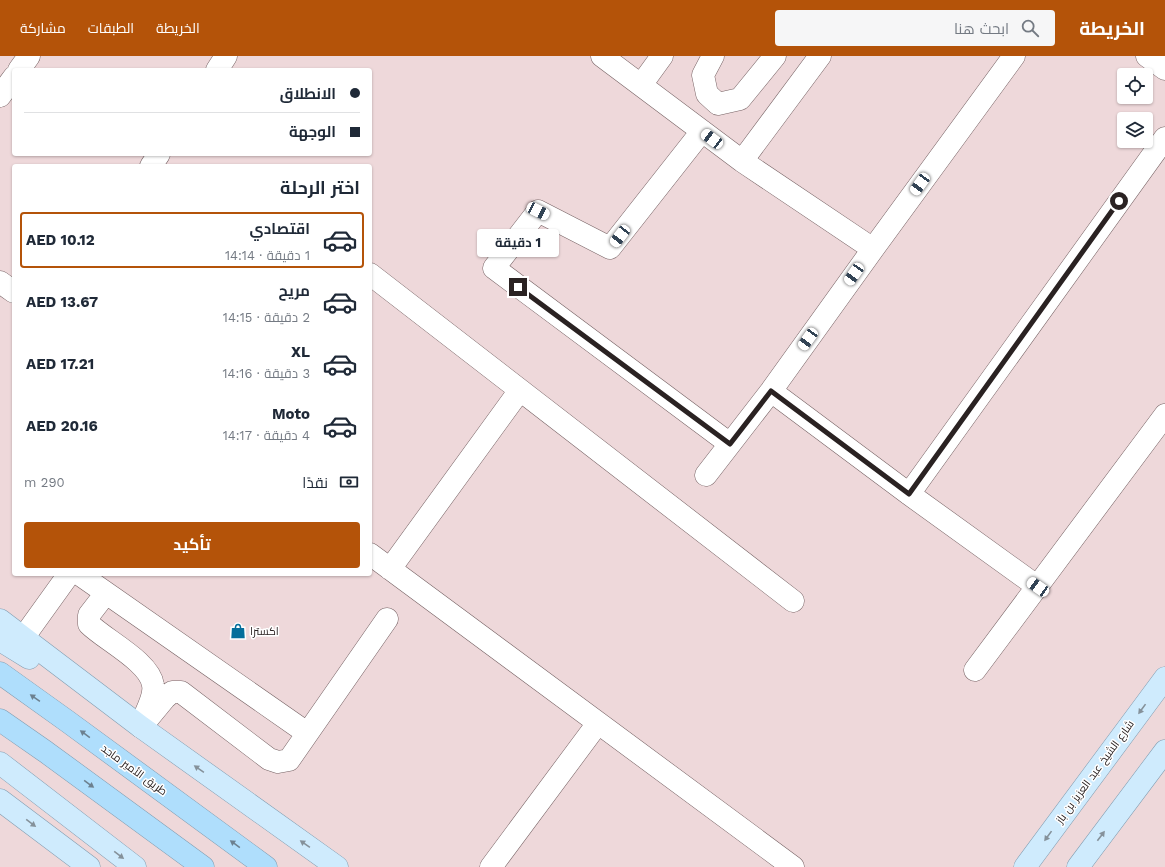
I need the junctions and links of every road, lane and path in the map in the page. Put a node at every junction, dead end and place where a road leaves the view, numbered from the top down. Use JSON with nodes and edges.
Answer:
{"nodes":[{"id":1,"x":29,"y":56,"type":"edge"},
{"id":2,"x":226,"y":56,"type":"edge"},
{"id":3,"x":662,"y":56,"type":"edge"},
{"id":4,"x":713,"y":56,"type":"edge"},
{"id":5,"x":775,"y":56,"type":"edge"},
{"id":6,"x":820,"y":56,"type":"edge"},
{"id":7,"x":1014,"y":56,"type":"edge"},
{"id":8,"x":1147,"y":56,"type":"edge"},
{"id":9,"x":609,"y":58,"type":"edge"},
{"id":10,"x":20,"y":68,"type":"edge"},
{"id":11,"x":218,"y":68,"type":"edge"},
{"id":12,"x":1165,"y":69,"type":"edge"},
{"id":13,"x":12,"y":80,"type":"edge"},
{"id":14,"x":641,"y":86,"type":"junction"},
{"id":15,"x":0,"y":95,"type":"edge"},
{"id":16,"x":702,"y":131,"type":"junction"},
{"id":17,"x":1165,"y":138,"type":"edge"},
{"id":18,"x":742,"y":161,"type":"junction"},
{"id":19,"x":873,"y":249,"type":"junction"},
{"id":20,"x":372,"y":276,"type":"edge"},
{"id":21,"x":0,"y":282,"type":"edge"},
{"id":22,"x":12,"y":291,"type":"edge"},
{"id":23,"x":520,"y":390,"type":"junction"},
{"id":24,"x":771,"y":391,"type":"junction"},
{"id":25,"x":1165,"y":415,"type":"edge"},
{"id":26,"x":730,"y":444,"type":"junction"},
{"id":27,"x":706,"y":475,"type":"dead end"},
{"id":28,"x":909,"y":494,"type":"junction"},
{"id":29,"x":372,"y":556,"type":"edge"},
{"id":30,"x":390,"y":569,"type":"junction"},
{"id":31,"x":68,"y":576,"type":"edge"},
{"id":32,"x":82,"y":576,"type":"edge"},
{"id":33,"x":1038,"y":587,"type":"junction"},
{"id":34,"x":106,"y":593,"type":"junction"},
{"id":35,"x":793,"y":601,"type":"dead end"},
{"id":36,"x":387,"y":619,"type":"dead end"},
{"id":37,"x":0,"y":620,"type":"edge"},
{"id":38,"x":23,"y":638,"type":"junction"},
{"id":39,"x":0,"y":640,"type":"edge"},
{"id":40,"x":975,"y":670,"type":"dead end"},
{"id":41,"x":0,"y":673,"type":"edge"},
{"id":42,"x":1165,"y":678,"type":"edge"},
{"id":43,"x":0,"y":720,"type":"edge"},
{"id":44,"x":598,"y":723,"type":"junction"},
{"id":45,"x":141,"y":727,"type":"junction"},
{"id":46,"x":307,"y":734,"type":"junction"},
{"id":47,"x":1165,"y":751,"type":"edge"},
{"id":48,"x":0,"y":763,"type":"edge"},
{"id":49,"x":0,"y":771,"type":"edge"},
{"id":50,"x":0,"y":800,"type":"edge"},
{"id":51,"x":93,"y":836,"type":"junction"},
{"id":52,"x":89,"y":867,"type":"edge"},
{"id":53,"x":135,"y":867,"type":"edge"},
{"id":54,"x":203,"y":867,"type":"edge"},
{"id":55,"x":266,"y":867,"type":"edge"},
{"id":56,"x":337,"y":867,"type":"edge"},
{"id":57,"x":491,"y":867,"type":"edge"},
{"id":58,"x":793,"y":867,"type":"edge"},
{"id":59,"x":1026,"y":867,"type":"edge"},
{"id":60,"x":1078,"y":867,"type":"edge"}],
"edges":[{"from":1,"to":10,"type":"street"},
{"from":2,"to":11,"type":"street"},
{"from":3,"to":14,"type":"street"},
{"from":4,"to":5,"type":"street"},
{"from":6,"to":18,"type":"street"},
{"from":7,"to":19,"type":"street"},
{"from":8,"to":12,"type":"street"},
{"from":9,"to":14,"type":"street"},
{"from":13,"to":15,"type":"street"},
{"from":14,"to":16,"type":"street"},
{"from":16,"to":18,"type":"street"},
{"from":16,"to":26,"type":"street"},
{"from":17,"to":28,"type":"street"},
{"from":18,"to":19,"type":"street"},
{"from":19,"to":24,"type":"street"},
{"from":20,"to":23,"type":"street"},
{"from":21,"to":22,"type":"street"},
{"from":23,"to":30,"type":"street"},
{"from":23,"to":35,"type":"street"},
{"from":24,"to":26,"type":"street"},
{"from":24,"to":28,"type":"street"},
{"from":25,"to":33,"type":"street"},
{"from":26,"to":27,"type":"street"},
{"from":28,"to":33,"type":"street"},
{"from":29,"to":30,"type":"street"},
{"from":30,"to":44,"type":"street"},
{"from":31,"to":38,"type":"street"},
{"from":32,"to":34,"type":"street"},
{"from":33,"to":40,"type":"street"},
{"from":34,"to":45,"type":"street"},
{"from":34,"to":46,"type":"street"},
{"from":36,"to":46,"type":"street"},
{"from":37,"to":38,"type":"main road"},
{"from":38,"to":45,"type":"main road"},
{"from":39,"to":45,"type":"main road"},
{"from":55,"to":41,"type":"highway","name":"طريق الأمير ماجد","one_way":true},
{"from":42,"to":59,"type":"main road","name":"شارع الشيخ عبد العزيز بن باز","one_way":true},
{"from":43,"to":54,"type":"highway","one_way":true},
{"from":44,"to":57,"type":"street"},
{"from":44,"to":58,"type":"street"},
{"from":45,"to":46,"type":"street"},
{"from":56,"to":45,"type":"main road","one_way":true},
{"from":60,"to":47,"type":"main road","one_way":true},
{"from":48,"to":51,"type":"main road"},
{"from":49,"to":51,"type":"main road"},
{"from":50,"to":52,"type":"main road","one_way":true},
{"from":51,"to":53,"type":"main road","one_way":true}]}
